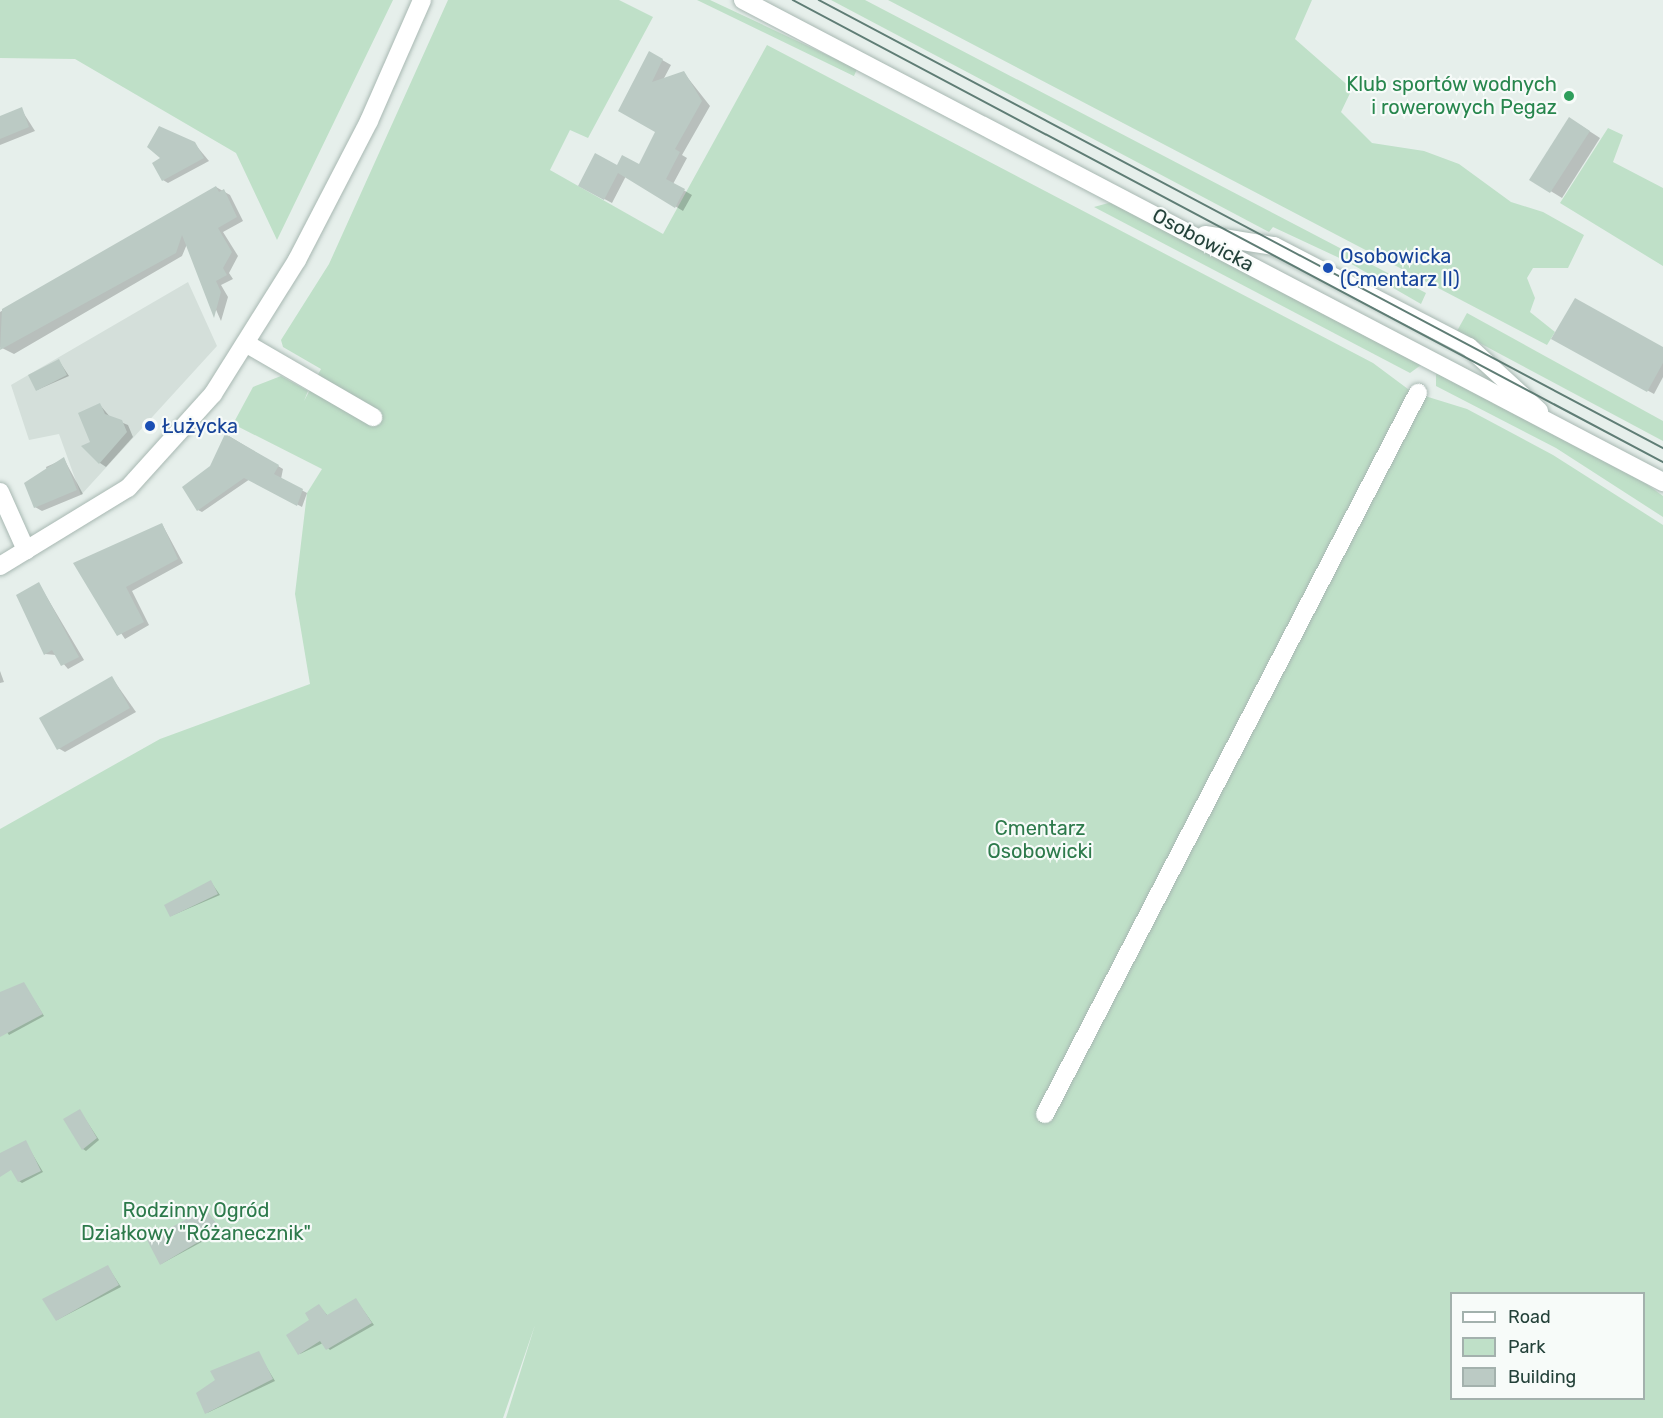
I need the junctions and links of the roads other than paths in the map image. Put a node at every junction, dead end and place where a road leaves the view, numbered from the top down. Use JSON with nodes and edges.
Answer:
{"nodes":[{"id":1,"x":422,"y":0,"type":"edge"},
{"id":2,"x":742,"y":0,"type":"edge"},
{"id":3,"x":1192,"y":233,"type":"junction"},
{"id":4,"x":247,"y":344,"type":"junction"},
{"id":5,"x":1418,"y":393,"type":"dead end"},
{"id":6,"x":373,"y":417,"type":"dead end"},
{"id":7,"x":1555,"y":427,"type":"junction"},
{"id":8,"x":1663,"y":482,"type":"edge"},
{"id":9,"x":0,"y":492,"type":"edge"},
{"id":10,"x":26,"y":550,"type":"junction"},
{"id":11,"x":0,"y":566,"type":"edge"},
{"id":12,"x":1045,"y":1114,"type":"dead end"}],
"edges":[{"from":1,"to":4,"type":"street"},
{"from":2,"to":3,"type":"street","name":"Osobowicka"},
{"from":3,"to":7,"type":"street","name":"Osobowicka"},
{"from":3,"to":7,"type":"street"},
{"from":4,"to":6,"type":"street"},
{"from":4,"to":10,"type":"street"},
{"from":5,"to":12,"type":"street"},
{"from":7,"to":8,"type":"street","name":"Osobowicka"},
{"from":9,"to":10,"type":"street"},
{"from":10,"to":11,"type":"street"}]}
